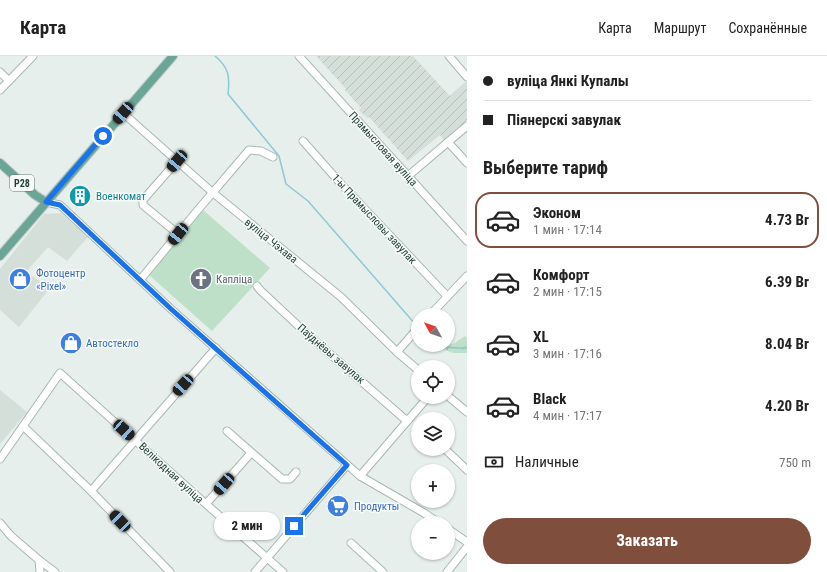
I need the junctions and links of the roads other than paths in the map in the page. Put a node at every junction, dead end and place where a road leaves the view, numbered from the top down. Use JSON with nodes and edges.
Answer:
{"nodes":[{"id":1,"x":33,"y":56,"type":"edge"},
{"id":2,"x":172,"y":56,"type":"edge"},
{"id":3,"x":299,"y":56,"type":"edge"},
{"id":4,"x":449,"y":56,"type":"edge"},
{"id":5,"x":0,"y":72,"type":"edge"},
{"id":6,"x":467,"y":77,"type":"edge"},
{"id":7,"x":9,"y":81,"type":"junction"},
{"id":8,"x":0,"y":90,"type":"edge"},
{"id":9,"x":123,"y":113,"type":"junction"},
{"id":10,"x":467,"y":126,"type":"edge"},
{"id":11,"x":303,"y":141,"type":"dead end"},
{"id":12,"x":448,"y":142,"type":"junction"},
{"id":13,"x":273,"y":157,"type":"dead end"},
{"id":14,"x":177,"y":161,"type":"junction"},
{"id":15,"x":0,"y":163,"type":"edge"},
{"id":16,"x":467,"y":163,"type":"edge"},
{"id":17,"x":408,"y":176,"type":"junction"},
{"id":18,"x":212,"y":192,"type":"junction"},
{"id":19,"x":46,"y":202,"type":"junction"},
{"id":20,"x":178,"y":234,"type":"junction"},
{"id":21,"x":467,"y":241,"type":"edge"},
{"id":22,"x":0,"y":256,"type":"edge"},
{"id":23,"x":467,"y":276,"type":"edge"},
{"id":24,"x":140,"y":280,"type":"junction"},
{"id":25,"x":257,"y":286,"type":"dead end"},
{"id":26,"x":447,"y":296,"type":"junction"},
{"id":27,"x":436,"y":308,"type":"edge"},
{"id":28,"x":411,"y":336,"type":"edge"},
{"id":29,"x":216,"y":348,"type":"junction"},
{"id":30,"x":396,"y":352,"type":"junction"},
{"id":31,"x":411,"y":364,"type":"edge"},
{"id":32,"x":455,"y":402,"type":"edge"},
{"id":33,"x":422,"y":404,"type":"edge"},
{"id":34,"x":467,"y":412,"type":"edge"},
{"id":35,"x":407,"y":421,"type":"junction"},
{"id":36,"x":23,"y":426,"type":"junction"},
{"id":37,"x":227,"y":432,"type":"dead end"},
{"id":38,"x":135,"y":439,"type":"junction"},
{"id":39,"x":0,"y":446,"type":"edge"},
{"id":40,"x":6,"y":451,"type":"junction"},
{"id":41,"x":251,"y":453,"type":"junction"},
{"id":42,"x":452,"y":456,"type":"edge"},
{"id":43,"x":0,"y":459,"type":"edge"},
{"id":44,"x":347,"y":465,"type":"junction"},
{"id":45,"x":467,"y":470,"type":"edge"},
{"id":46,"x":296,"y":472,"type":"dead end"},
{"id":47,"x":360,"y":476,"type":"junction"},
{"id":48,"x":91,"y":491,"type":"junction"},
{"id":49,"x":206,"y":504,"type":"junction"},
{"id":50,"x":428,"y":516,"type":"edge"},
{"id":51,"x":0,"y":523,"type":"edge"},
{"id":52,"x":455,"y":534,"type":"edge"},
{"id":53,"x":467,"y":542,"type":"edge"},
{"id":54,"x":351,"y":543,"type":"dead end"},
{"id":55,"x":467,"y":547,"type":"edge"},
{"id":56,"x":266,"y":558,"type":"junction"},
{"id":57,"x":38,"y":560,"type":"junction"},
{"id":58,"x":40,"y":572,"type":"edge"},
{"id":59,"x":55,"y":572,"type":"edge"},
{"id":60,"x":170,"y":572,"type":"edge"},
{"id":61,"x":256,"y":572,"type":"edge"},
{"id":62,"x":283,"y":572,"type":"edge"},
{"id":63,"x":383,"y":572,"type":"edge"},
{"id":64,"x":447,"y":572,"type":"edge"}],
"edges":[{"from":1,"to":7,"type":"street"},
{"from":2,"to":9,"type":"main road","number":"Р28"},
{"from":3,"to":17,"type":"street","name":"Прамысловая вуліца"},
{"from":4,"to":6,"type":"street"},
{"from":5,"to":7,"type":"street"},
{"from":7,"to":8,"type":"street"},
{"from":9,"to":14,"type":"street","name":"вуліца Чэхава"},
{"from":9,"to":19,"type":"main road","number":"Р28"},
{"from":10,"to":12,"type":"street"},
{"from":11,"to":26,"type":"street","name":"1-ы Прамысловы завулак"},
{"from":12,"to":16,"type":"street"},
{"from":12,"to":17,"type":"street"},
{"from":13,"to":18,"type":"street"},
{"from":14,"to":18,"type":"street","name":"вуліца Чэхава"},
{"from":14,"to":20,"type":"street"},
{"from":15,"to":19,"type":"main road","number":"Р28"},
{"from":17,"to":21,"type":"street","name":"Прамысловая вуліца"},
{"from":18,"to":20,"type":"street"},
{"from":18,"to":30,"type":"street","name":"вуліца Чэхава"},
{"from":19,"to":22,"type":"main road"},
{"from":19,"to":24,"type":"street"},
{"from":20,"to":24,"type":"street"},
{"from":23,"to":26,"type":"street"},
{"from":24,"to":29,"type":"street"},
{"from":25,"to":35,"type":"street","name":"Паўднёвы завулак"},
{"from":26,"to":27,"type":"street"},
{"from":28,"to":30,"type":"street"},
{"from":29,"to":38,"type":"street"},
{"from":29,"to":44,"type":"street"},
{"from":30,"to":31,"type":"street","name":"вуліца Чэхава"},
{"from":32,"to":34,"type":"street"},
{"from":33,"to":35,"type":"street"},
{"from":35,"to":47,"type":"street"},
{"from":36,"to":38,"type":"street","name":"Велікодная вуліца"},
{"from":36,"to":40,"type":"street"},
{"from":36,"to":48,"type":"street"},
{"from":37,"to":41,"type":"street"},
{"from":38,"to":48,"type":"street"},
{"from":38,"to":49,"type":"street","name":"Велікодная вуліца"},
{"from":39,"to":40,"type":"street"},
{"from":40,"to":43,"type":"street"},
{"from":41,"to":46,"type":"street"},
{"from":41,"to":49,"type":"street"},
{"from":42,"to":45,"type":"street"},
{"from":44,"to":47,"type":"street"},
{"from":44,"to":56,"type":"street"},
{"from":47,"to":50,"type":"street"},
{"from":48,"to":60,"type":"street"},
{"from":49,"to":56,"type":"street","name":"Велікодная вуліца"},
{"from":51,"to":57,"type":"street"},
{"from":52,"to":53,"type":"street"},
{"from":54,"to":63,"type":"street"},
{"from":55,"to":64,"type":"street"},
{"from":56,"to":61,"type":"street"},
{"from":56,"to":62,"type":"street","name":"Велікодная вуліца"},
{"from":57,"to":58,"type":"street"},
{"from":57,"to":59,"type":"street"}]}
